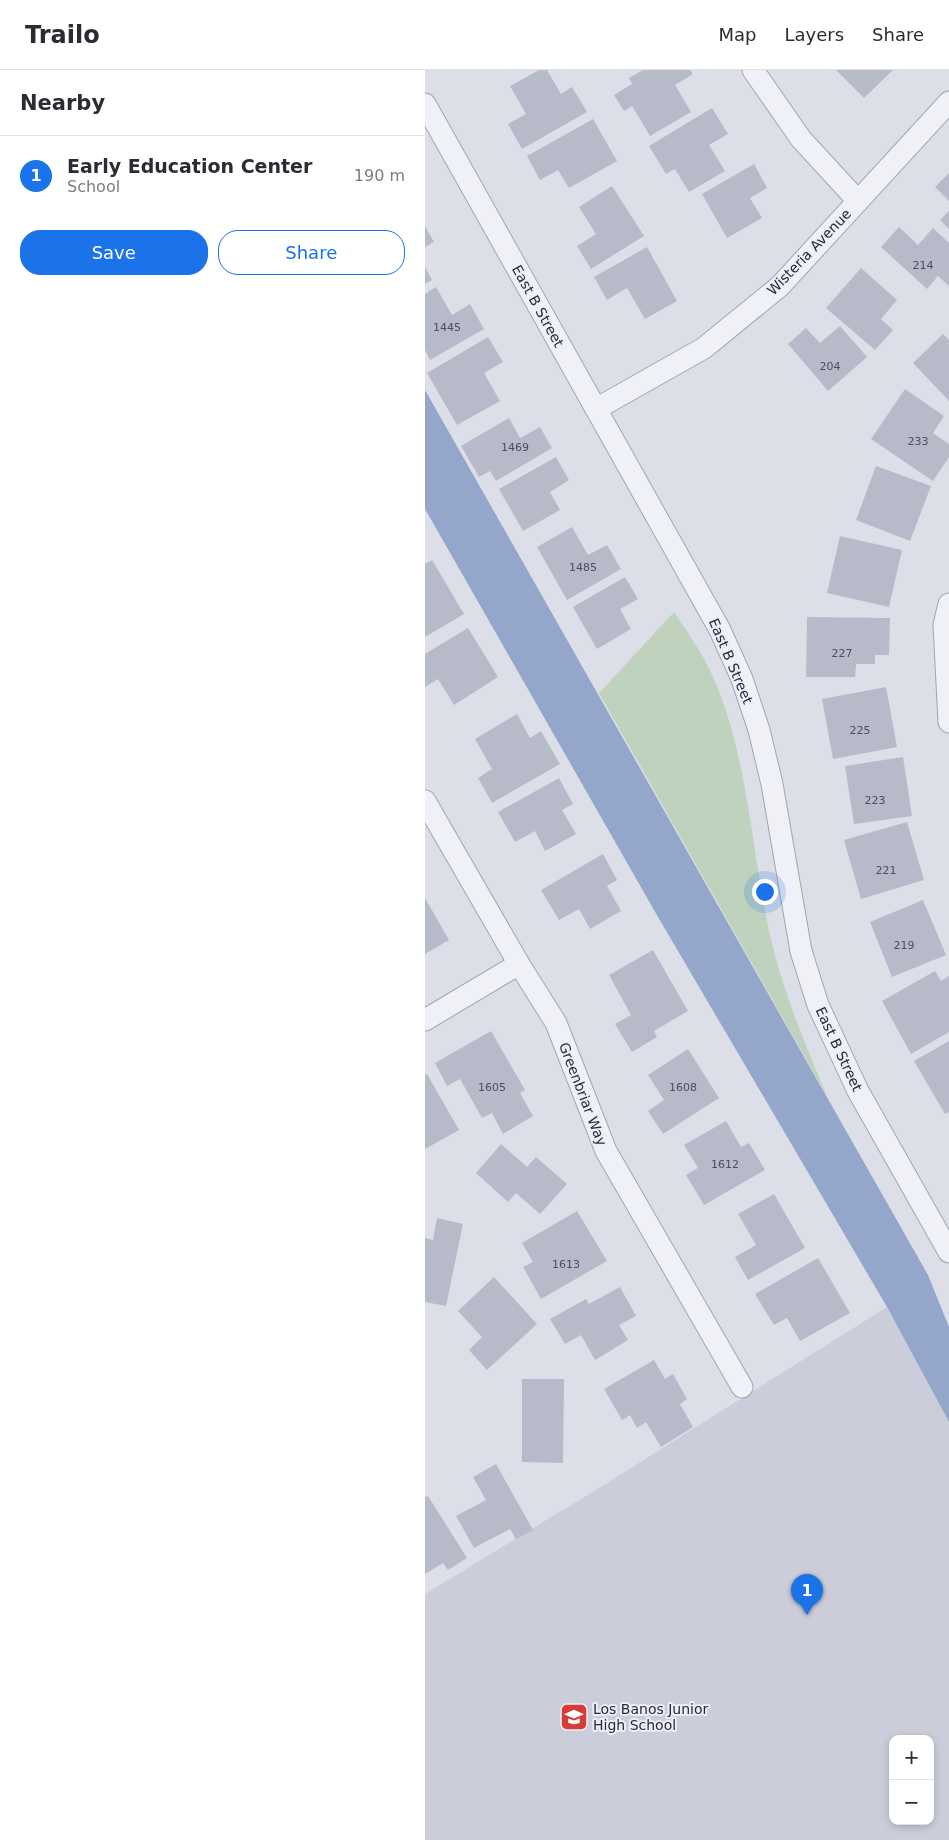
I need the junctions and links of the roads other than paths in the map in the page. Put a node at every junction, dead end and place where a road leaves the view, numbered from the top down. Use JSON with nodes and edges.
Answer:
{"nodes":[{"id":1,"x":753,"y":70,"type":"edge"},
{"id":2,"x":949,"y":102,"type":"edge"},
{"id":3,"x":425,"y":104,"type":"edge"},
{"id":4,"x":858,"y":201,"type":"junction"},
{"id":5,"x":596,"y":409,"type":"junction"},
{"id":6,"x":949,"y":604,"type":"edge"},
{"id":7,"x":949,"y":722,"type":"edge"},
{"id":8,"x":425,"y":801,"type":"edge"},
{"id":9,"x":519,"y":964,"type":"junction"},
{"id":10,"x":425,"y":1020,"type":"edge"},
{"id":11,"x":949,"y":1252,"type":"edge"},
{"id":12,"x":742,"y":1387,"type":"dead end"}],
"edges":[{"from":1,"to":4,"type":"street"},
{"from":2,"to":4,"type":"street","name":"Wisteria Avenue"},
{"from":3,"to":5,"type":"street","name":"East B Street"},
{"from":4,"to":5,"type":"street","name":"Wisteria Avenue"},
{"from":5,"to":11,"type":"street","name":"East B Street"},
{"from":6,"to":7,"type":"street"},
{"from":8,"to":9,"type":"street","name":"Greenbriar Way"},
{"from":9,"to":10,"type":"street"},
{"from":9,"to":12,"type":"street","name":"Greenbriar Way"}]}
